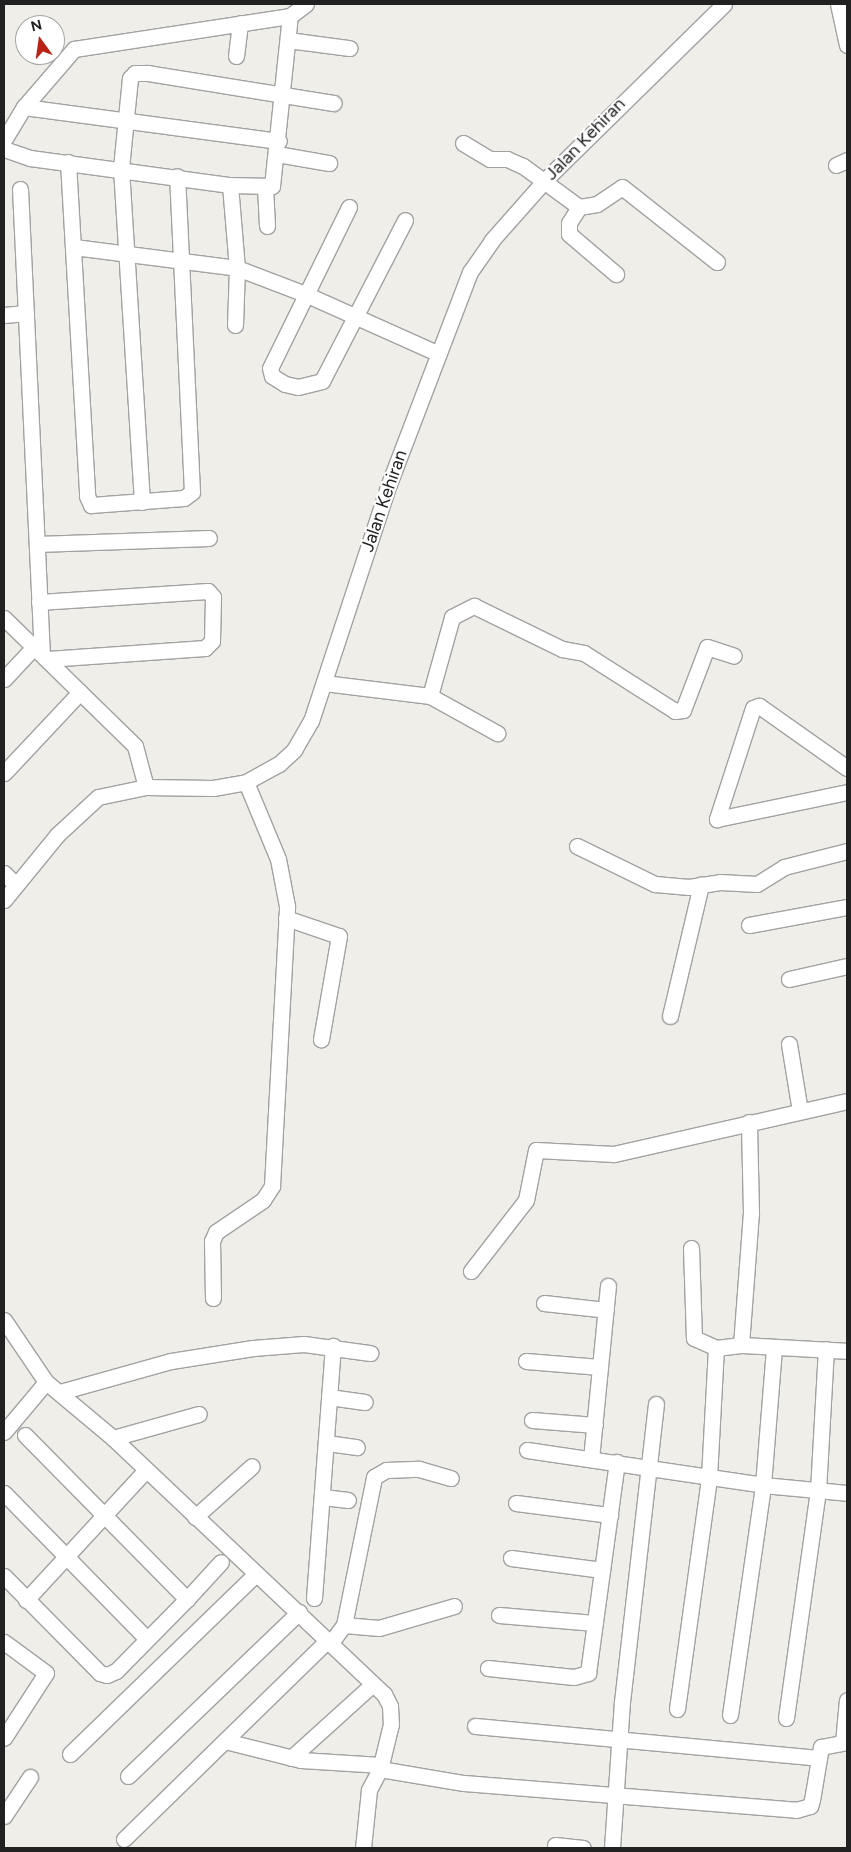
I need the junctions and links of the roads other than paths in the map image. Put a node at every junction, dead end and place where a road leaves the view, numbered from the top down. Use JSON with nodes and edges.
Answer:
{"nodes":[{"id":1,"x":306,"y":4,"type":"edge"},
{"id":2,"x":724,"y":4,"type":"edge"},
{"id":3,"x":838,"y":4,"type":"edge"},
{"id":4,"x":290,"y":16,"type":"junction"},
{"id":5,"x":240,"y":23,"type":"junction"},
{"id":6,"x":288,"y":40,"type":"junction"},
{"id":7,"x":847,"y":45,"type":"edge"},
{"id":8,"x":349,"y":48,"type":"dead end"},
{"id":9,"x":236,"y":56,"type":"dead end"},
{"id":10,"x":283,"y":93,"type":"junction"},
{"id":11,"x":334,"y":102,"type":"dead end"},
{"id":12,"x":24,"y":107,"type":"junction"},
{"id":13,"x":127,"y":120,"type":"junction"},
{"id":14,"x":4,"y":140,"type":"edge"},
{"id":15,"x":463,"y":143,"type":"dead end"},
{"id":16,"x":278,"y":147,"type":"junction"},
{"id":17,"x":4,"y":149,"type":"edge"},
{"id":18,"x":68,"y":162,"type":"junction"},
{"id":19,"x":329,"y":163,"type":"dead end"},
{"id":20,"x":121,"y":168,"type":"junction"},
{"id":21,"x":177,"y":176,"type":"junction"},
{"id":22,"x":545,"y":180,"type":"junction"},
{"id":23,"x":230,"y":185,"type":"junction"},
{"id":24,"x":265,"y":187,"type":"junction"},
{"id":25,"x":20,"y":190,"type":"dead end"},
{"id":26,"x":349,"y":207,"type":"dead end"},
{"id":27,"x":579,"y":207,"type":"junction"},
{"id":28,"x":405,"y":220,"type":"dead end"},
{"id":29,"x":267,"y":226,"type":"dead end"},
{"id":30,"x":74,"y":247,"type":"junction"},
{"id":31,"x":127,"y":252,"type":"junction"},
{"id":32,"x":181,"y":259,"type":"junction"},
{"id":33,"x":717,"y":262,"type":"dead end"},
{"id":34,"x":237,"y":268,"type":"junction"},
{"id":35,"x":616,"y":274,"type":"dead end"},
{"id":36,"x":305,"y":294,"type":"junction"},
{"id":37,"x":26,"y":313,"type":"junction"},
{"id":38,"x":4,"y":315,"type":"edge"},
{"id":39,"x":357,"y":317,"type":"junction"},
{"id":40,"x":235,"y":325,"type":"dead end"},
{"id":41,"x":436,"y":353,"type":"junction"},
{"id":42,"x":142,"y":502,"type":"junction"},
{"id":43,"x":209,"y":538,"type":"dead end"},
{"id":44,"x":37,"y":544,"type":"junction"},
{"id":45,"x":39,"y":602,"type":"junction"},
{"id":46,"x":4,"y":618,"type":"edge"},
{"id":47,"x":41,"y":653,"type":"junction"},
{"id":48,"x":734,"y":656,"type":"dead end"},
{"id":49,"x":4,"y":679,"type":"edge"},
{"id":50,"x":324,"y":683,"type":"junction"},
{"id":51,"x":80,"y":692,"type":"junction"},
{"id":52,"x":430,"y":696,"type":"junction"},
{"id":53,"x":497,"y":733,"type":"dead end"},
{"id":54,"x":847,"y":768,"type":"edge"},
{"id":55,"x":4,"y":773,"type":"edge"},
{"id":56,"x":246,"y":782,"type":"junction"},
{"id":57,"x":146,"y":787,"type":"junction"},
{"id":58,"x":847,"y":792,"type":"edge"},
{"id":59,"x":577,"y":846,"type":"dead end"},
{"id":60,"x":847,"y":851,"type":"edge"},
{"id":61,"x":4,"y":873,"type":"edge"},
{"id":62,"x":16,"y":885,"type":"junction"},
{"id":63,"x":701,"y":885,"type":"junction"},
{"id":64,"x":4,"y":900,"type":"edge"},
{"id":65,"x":847,"y":907,"type":"edge"},
{"id":66,"x":286,"y":918,"type":"junction"},
{"id":67,"x":749,"y":926,"type":"dead end"},
{"id":68,"x":847,"y":966,"type":"edge"},
{"id":69,"x":789,"y":979,"type":"dead end"},
{"id":70,"x":670,"y":1016,"type":"dead end"},
{"id":71,"x":321,"y":1039,"type":"dead end"},
{"id":72,"x":789,"y":1044,"type":"dead end"},
{"id":73,"x":847,"y":1101,"type":"edge"},
{"id":74,"x":800,"y":1111,"type":"junction"},
{"id":75,"x":749,"y":1122,"type":"junction"},
{"id":76,"x":691,"y":1248,"type":"dead end"},
{"id":77,"x":471,"y":1271,"type":"dead end"},
{"id":78,"x":608,"y":1286,"type":"dead end"},
{"id":79,"x":213,"y":1298,"type":"dead end"},
{"id":80,"x":544,"y":1303,"type":"dead end"},
{"id":81,"x":606,"y":1310,"type":"junction"},
{"id":82,"x":4,"y":1320,"type":"edge"},
{"id":83,"x":741,"y":1345,"type":"junction"},
{"id":84,"x":333,"y":1346,"type":"junction"},
{"id":85,"x":774,"y":1347,"type":"junction"},
{"id":86,"x":716,"y":1348,"type":"junction"},
{"id":87,"x":826,"y":1349,"type":"junction"},
{"id":88,"x":847,"y":1351,"type":"edge"},
{"id":89,"x":370,"y":1353,"type":"dead end"},
{"id":90,"x":526,"y":1361,"type":"dead end"},
{"id":91,"x":600,"y":1367,"type":"junction"},
{"id":92,"x":46,"y":1382,"type":"junction"},
{"id":93,"x":60,"y":1392,"type":"junction"},
{"id":94,"x":329,"y":1397,"type":"junction"},
{"id":95,"x":365,"y":1402,"type":"dead end"},
{"id":96,"x":656,"y":1404,"type":"dead end"},
{"id":97,"x":199,"y":1414,"type":"dead end"},
{"id":98,"x":532,"y":1420,"type":"dead end"},
{"id":99,"x":595,"y":1425,"type":"junction"},
{"id":100,"x":4,"y":1432,"type":"edge"},
{"id":101,"x":25,"y":1435,"type":"dead end"},
{"id":102,"x":113,"y":1438,"type":"junction"},
{"id":103,"x":327,"y":1443,"type":"junction"},
{"id":104,"x":357,"y":1447,"type":"dead end"},
{"id":105,"x":527,"y":1450,"type":"dead end"},
{"id":106,"x":591,"y":1459,"type":"junction"},
{"id":107,"x":617,"y":1462,"type":"junction"},
{"id":108,"x":252,"y":1466,"type":"dead end"},
{"id":109,"x":650,"y":1466,"type":"junction"},
{"id":110,"x":145,"y":1470,"type":"junction"},
{"id":111,"x":709,"y":1477,"type":"junction"},
{"id":112,"x":451,"y":1478,"type":"dead end"},
{"id":113,"x":763,"y":1486,"type":"junction"},
{"id":114,"x":818,"y":1491,"type":"junction"},
{"id":115,"x":4,"y":1493,"type":"edge"},
{"id":116,"x":847,"y":1493,"type":"edge"},
{"id":117,"x":323,"y":1497,"type":"junction"},
{"id":118,"x":348,"y":1500,"type":"dead end"},
{"id":119,"x":516,"y":1503,"type":"dead end"},
{"id":120,"x":105,"y":1515,"type":"junction"},
{"id":121,"x":610,"y":1515,"type":"junction"},
{"id":122,"x":195,"y":1517,"type":"junction"},
{"id":123,"x":66,"y":1555,"type":"junction"},
{"id":124,"x":511,"y":1558,"type":"dead end"},
{"id":125,"x":222,"y":1562,"type":"dead end"},
{"id":126,"x":602,"y":1570,"type":"junction"},
{"id":127,"x":256,"y":1574,"type":"junction"},
{"id":128,"x":4,"y":1576,"type":"edge"},
{"id":129,"x":314,"y":1598,"type":"dead end"},
{"id":130,"x":187,"y":1599,"type":"junction"},
{"id":131,"x":26,"y":1600,"type":"junction"},
{"id":132,"x":454,"y":1606,"type":"dead end"},
{"id":133,"x":299,"y":1612,"type":"junction"},
{"id":134,"x":498,"y":1615,"type":"dead end"},
{"id":135,"x":594,"y":1624,"type":"junction"},
{"id":136,"x":344,"y":1625,"type":"junction"},
{"id":137,"x":148,"y":1639,"type":"junction"},
{"id":138,"x":329,"y":1642,"type":"junction"},
{"id":139,"x":5,"y":1646,"type":"edge"},
{"id":140,"x":488,"y":1668,"type":"dead end"},
{"id":141,"x":373,"y":1684,"type":"junction"},
{"id":142,"x":847,"y":1700,"type":"edge"},
{"id":143,"x":677,"y":1709,"type":"dead end"},
{"id":144,"x":730,"y":1715,"type":"dead end"},
{"id":145,"x":786,"y":1718,"type":"dead end"},
{"id":146,"x":475,"y":1726,"type":"dead end"},
{"id":147,"x":4,"y":1738,"type":"edge"},
{"id":148,"x":620,"y":1739,"type":"junction"},
{"id":149,"x":225,"y":1741,"type":"junction"},
{"id":150,"x":845,"y":1742,"type":"edge"},
{"id":151,"x":70,"y":1754,"type":"dead end"},
{"id":152,"x":291,"y":1758,"type":"junction"},
{"id":153,"x":817,"y":1758,"type":"junction"},
{"id":154,"x":380,"y":1767,"type":"junction"},
{"id":155,"x":128,"y":1776,"type":"dead end"},
{"id":156,"x":30,"y":1778,"type":"dead end"},
{"id":157,"x":617,"y":1794,"type":"junction"},
{"id":158,"x":4,"y":1816,"type":"edge"},
{"id":159,"x":124,"y":1839,"type":"dead end"},
{"id":160,"x":555,"y":1845,"type":"dead end"},
{"id":161,"x":363,"y":1848,"type":"edge"},
{"id":162,"x":583,"y":1848,"type":"edge"},
{"id":163,"x":612,"y":1848,"type":"edge"}],
"edges":[{"from":1,"to":4,"type":"street"},
{"from":2,"to":22,"type":"street","name":"Jalan Kehiran"},
{"from":3,"to":7,"type":"street"},
{"from":4,"to":5,"type":"street"},
{"from":4,"to":6,"type":"street"},
{"from":5,"to":9,"type":"street"},
{"from":5,"to":12,"type":"street"},
{"from":6,"to":8,"type":"street"},
{"from":6,"to":10,"type":"street"},
{"from":10,"to":11,"type":"street"},
{"from":10,"to":13,"type":"street"},
{"from":10,"to":16,"type":"street"},
{"from":12,"to":13,"type":"street"},
{"from":12,"to":14,"type":"street"},
{"from":13,"to":16,"type":"street"},
{"from":13,"to":20,"type":"street"},
{"from":15,"to":22,"type":"street"},
{"from":16,"to":19,"type":"street"},
{"from":16,"to":24,"type":"street"},
{"from":17,"to":18,"type":"street"},
{"from":18,"to":20,"type":"street"},
{"from":18,"to":30,"type":"street"},
{"from":20,"to":21,"type":"street"},
{"from":20,"to":31,"type":"street"},
{"from":21,"to":23,"type":"street"},
{"from":21,"to":32,"type":"street"},
{"from":22,"to":27,"type":"street"},
{"from":22,"to":41,"type":"street","name":"Jalan Kehiran"},
{"from":23,"to":24,"type":"street"},
{"from":23,"to":34,"type":"street"},
{"from":24,"to":29,"type":"street"},
{"from":25,"to":37,"type":"street"},
{"from":26,"to":36,"type":"street"},
{"from":27,"to":33,"type":"street"},
{"from":27,"to":35,"type":"street"},
{"from":28,"to":39,"type":"street"},
{"from":30,"to":31,"type":"street"},
{"from":30,"to":42,"type":"street"},
{"from":31,"to":32,"type":"street"},
{"from":31,"to":42,"type":"street"},
{"from":32,"to":34,"type":"street"},
{"from":32,"to":42,"type":"street"},
{"from":34,"to":36,"type":"street"},
{"from":34,"to":40,"type":"street"},
{"from":36,"to":39,"type":"street"},
{"from":36,"to":39,"type":"street"},
{"from":37,"to":38,"type":"street"},
{"from":37,"to":44,"type":"street"},
{"from":39,"to":41,"type":"street"},
{"from":41,"to":50,"type":"street","name":"Jalan Kehiran"},
{"from":43,"to":44,"type":"street"},
{"from":44,"to":45,"type":"street"},
{"from":45,"to":47,"type":"street"},
{"from":45,"to":47,"type":"street"},
{"from":46,"to":47,"type":"street"},
{"from":47,"to":49,"type":"street"},
{"from":47,"to":51,"type":"street"},
{"from":48,"to":52,"type":"street"},
{"from":50,"to":52,"type":"street"},
{"from":50,"to":56,"type":"street","name":"Jalan Kehiran"},
{"from":51,"to":55,"type":"street"},
{"from":51,"to":57,"type":"street"},
{"from":52,"to":53,"type":"street"},
{"from":54,"to":58,"type":"street"},
{"from":56,"to":57,"type":"street","name":"Jalan Kehiran"},
{"from":56,"to":66,"type":"street"},
{"from":57,"to":62,"type":"street","name":"Jalan Kehiran"},
{"from":59,"to":63,"type":"street"},
{"from":60,"to":63,"type":"street"},
{"from":61,"to":62,"type":"street"},
{"from":62,"to":64,"type":"street","name":"Jalan Kehiran"},
{"from":63,"to":70,"type":"street"},
{"from":65,"to":67,"type":"street"},
{"from":66,"to":71,"type":"street"},
{"from":66,"to":79,"type":"street"},
{"from":68,"to":69,"type":"street"},
{"from":72,"to":74,"type":"street"},
{"from":73,"to":74,"type":"street"},
{"from":74,"to":75,"type":"street"},
{"from":75,"to":77,"type":"street"},
{"from":75,"to":83,"type":"street"},
{"from":76,"to":86,"type":"street"},
{"from":78,"to":81,"type":"street"},
{"from":80,"to":81,"type":"street"},
{"from":81,"to":91,"type":"street"},
{"from":82,"to":92,"type":"street"},
{"from":83,"to":85,"type":"street"},
{"from":83,"to":86,"type":"street"},
{"from":84,"to":89,"type":"street"},
{"from":84,"to":93,"type":"street"},
{"from":84,"to":94,"type":"street"},
{"from":85,"to":87,"type":"street"},
{"from":85,"to":113,"type":"street"},
{"from":86,"to":111,"type":"street"},
{"from":87,"to":88,"type":"street"},
{"from":87,"to":114,"type":"street"},
{"from":90,"to":91,"type":"street"},
{"from":91,"to":99,"type":"street"},
{"from":92,"to":93,"type":"street"},
{"from":92,"to":100,"type":"street"},
{"from":93,"to":102,"type":"street"},
{"from":94,"to":95,"type":"street"},
{"from":94,"to":103,"type":"street"},
{"from":96,"to":109,"type":"street"},
{"from":97,"to":102,"type":"street"},
{"from":98,"to":99,"type":"street"},
{"from":99,"to":106,"type":"street"},
{"from":101,"to":120,"type":"street"},
{"from":102,"to":110,"type":"street"},
{"from":103,"to":104,"type":"street"},
{"from":103,"to":117,"type":"street"},
{"from":105,"to":106,"type":"street"},
{"from":106,"to":107,"type":"street"},
{"from":107,"to":109,"type":"street"},
{"from":107,"to":121,"type":"street"},
{"from":108,"to":122,"type":"street"},
{"from":109,"to":111,"type":"street"},
{"from":109,"to":148,"type":"street"},
{"from":110,"to":120,"type":"street"},
{"from":110,"to":122,"type":"street"},
{"from":111,"to":113,"type":"street"},
{"from":111,"to":143,"type":"street"},
{"from":112,"to":136,"type":"street"},
{"from":113,"to":114,"type":"street"},
{"from":113,"to":144,"type":"street"},
{"from":114,"to":116,"type":"street"},
{"from":114,"to":145,"type":"street"},
{"from":115,"to":123,"type":"street"},
{"from":117,"to":118,"type":"street"},
{"from":117,"to":129,"type":"street"},
{"from":119,"to":121,"type":"street"},
{"from":120,"to":123,"type":"street"},
{"from":120,"to":130,"type":"street"},
{"from":121,"to":126,"type":"street"},
{"from":122,"to":127,"type":"street"},
{"from":123,"to":131,"type":"street"},
{"from":123,"to":137,"type":"street"},
{"from":124,"to":126,"type":"street"},
{"from":125,"to":130,"type":"street"},
{"from":126,"to":135,"type":"street"},
{"from":127,"to":133,"type":"street"},
{"from":127,"to":151,"type":"street"},
{"from":128,"to":131,"type":"street"},
{"from":130,"to":137,"type":"street"},
{"from":131,"to":137,"type":"street"},
{"from":132,"to":136,"type":"street"},
{"from":133,"to":138,"type":"street"},
{"from":133,"to":155,"type":"street"},
{"from":134,"to":135,"type":"street"},
{"from":135,"to":140,"type":"street"},
{"from":136,"to":138,"type":"street"},
{"from":138,"to":141,"type":"street"},
{"from":138,"to":149,"type":"street"},
{"from":139,"to":147,"type":"street"},
{"from":141,"to":152,"type":"street"},
{"from":141,"to":154,"type":"street"},
{"from":142,"to":150,"type":"street"},
{"from":146,"to":148,"type":"street"},
{"from":148,"to":153,"type":"street"},
{"from":148,"to":157,"type":"street"},
{"from":149,"to":152,"type":"street"},
{"from":149,"to":159,"type":"street"},
{"from":150,"to":153,"type":"street"},
{"from":152,"to":154,"type":"street"},
{"from":153,"to":157,"type":"street"},
{"from":154,"to":157,"type":"street"},
{"from":154,"to":161,"type":"street"},
{"from":156,"to":158,"type":"street"},
{"from":157,"to":163,"type":"street"},
{"from":160,"to":162,"type":"street"}]}
